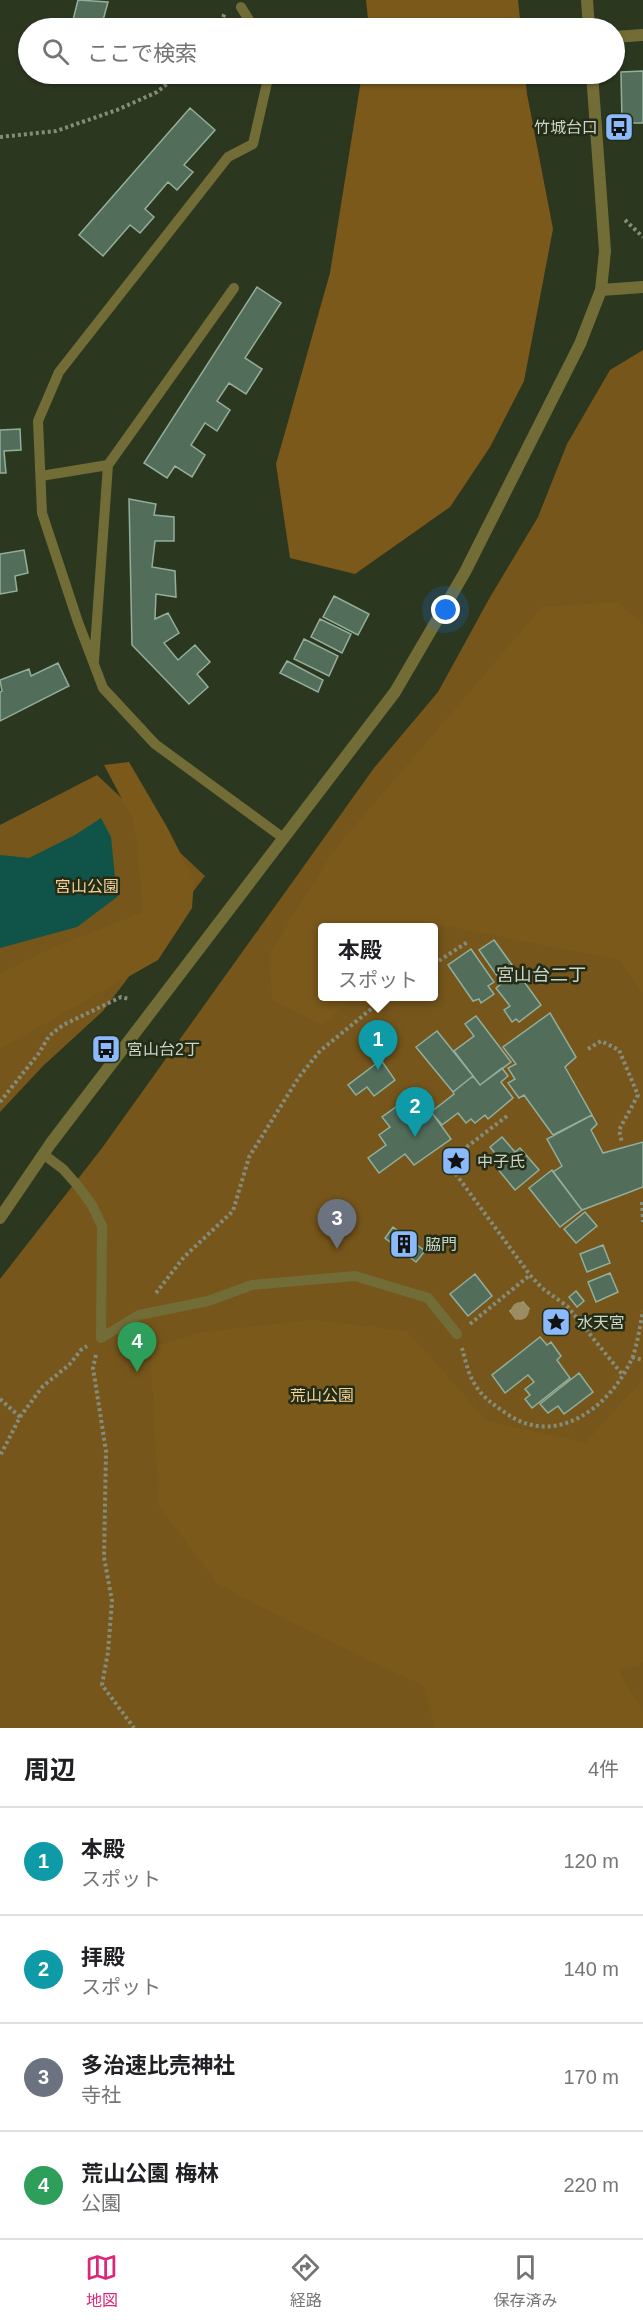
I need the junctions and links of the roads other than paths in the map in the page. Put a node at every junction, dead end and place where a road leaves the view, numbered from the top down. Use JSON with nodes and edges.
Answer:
{"nodes":[{"id":1,"x":587,"y":0,"type":"edge"},
{"id":2,"x":241,"y":7,"type":"dead end"},
{"id":3,"x":248,"y":18,"type":"edge"},
{"id":4,"x":588,"y":18,"type":"edge"},
{"id":5,"x":643,"y":35,"type":"edge"},
{"id":6,"x":625,"y":36,"type":"edge"},
{"id":7,"x":267,"y":84,"type":"edge"},
{"id":8,"x":593,"y":84,"type":"edge"},
{"id":9,"x":643,"y":287,"type":"edge"},
{"id":10,"x":234,"y":288,"type":"dead end"},
{"id":11,"x":601,"y":290,"type":"junction"},
{"id":12,"x":108,"y":465,"type":"junction"},
{"id":13,"x":40,"y":476,"type":"junction"},
{"id":14,"x":94,"y":664,"type":"junction"},
{"id":15,"x":282,"y":837,"type":"junction"},
{"id":16,"x":43,"y":1154,"type":"junction"},
{"id":17,"x":0,"y":1218,"type":"edge"},
{"id":18,"x":457,"y":1334,"type":"road end"}],
"edges":[{"from":1,"to":4,"type":"street"},
{"from":2,"to":3,"type":"lane"},
{"from":5,"to":6,"type":"street"},
{"from":7,"to":13,"type":"lane"},
{"from":8,"to":11,"type":"street"},
{"from":9,"to":11,"type":"street"},
{"from":10,"to":12,"type":"lane"},
{"from":11,"to":15,"type":"street"},
{"from":12,"to":13,"type":"lane"},
{"from":12,"to":14,"type":"lane"},
{"from":13,"to":14,"type":"lane"},
{"from":14,"to":15,"type":"lane"},
{"from":15,"to":16,"type":"street"},
{"from":16,"to":17,"type":"street"},
{"from":16,"to":18,"type":"lane"}]}
